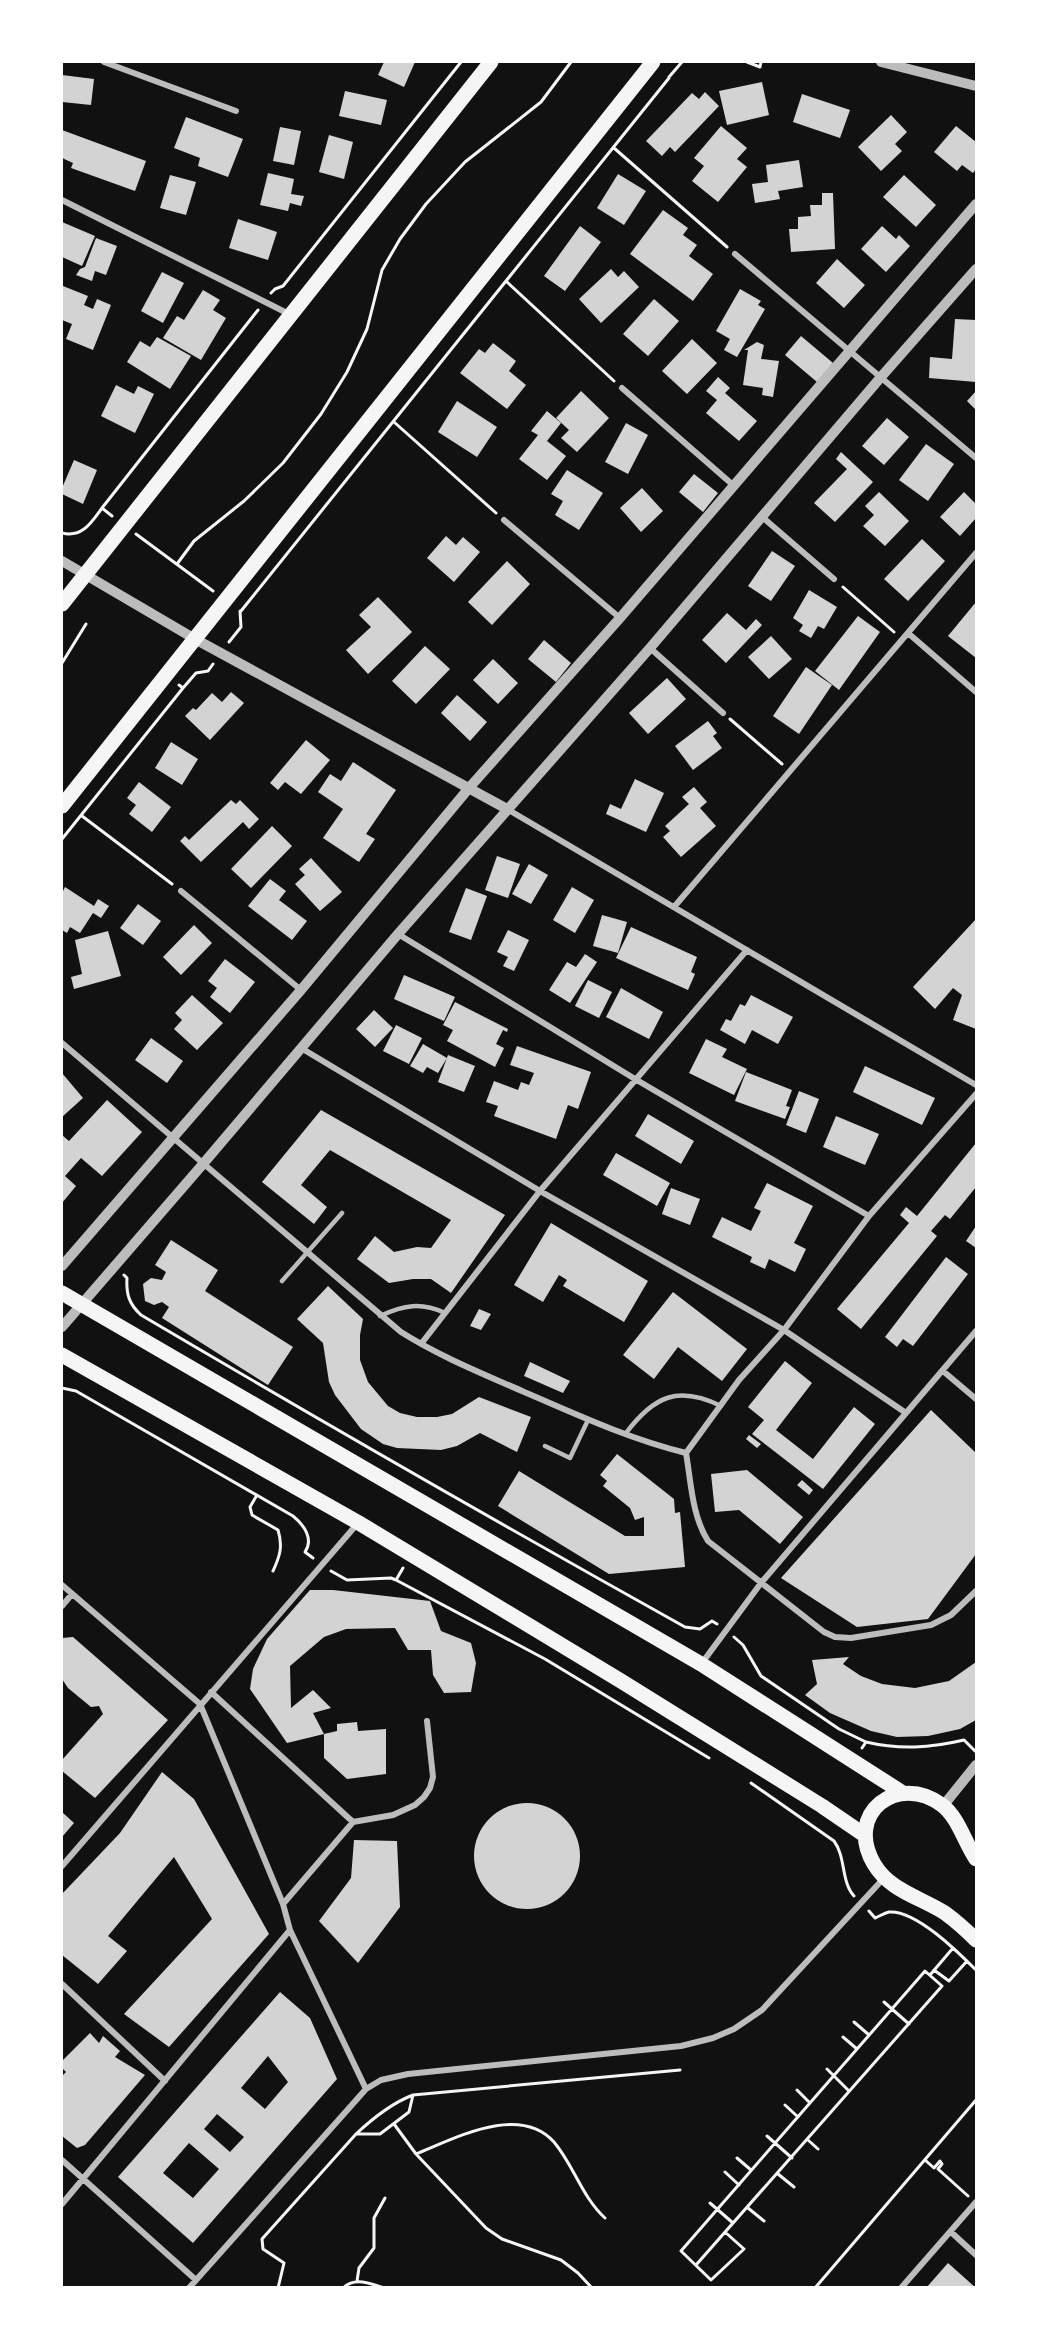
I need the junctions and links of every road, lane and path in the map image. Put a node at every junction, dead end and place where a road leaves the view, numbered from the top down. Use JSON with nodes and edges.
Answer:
{"nodes":[{"id":1,"x":104,"y":62,"type":"edge"},
{"id":2,"x":461,"y":62,"type":"edge"},
{"id":3,"x":491,"y":62,"type":"edge"},
{"id":4,"x":571,"y":62,"type":"edge"},
{"id":5,"x":653,"y":62,"type":"edge"},
{"id":6,"x":747,"y":62,"type":"edge"},
{"id":7,"x":761,"y":62,"type":"edge"},
{"id":8,"x":881,"y":62,"type":"edge"},
{"id":9,"x":669,"y":78,"type":"dead end"},
{"id":10,"x":976,"y":86,"type":"edge"},
{"id":11,"x":236,"y":111,"type":"dead end"},
{"id":12,"x":614,"y":148,"type":"junction"},
{"id":13,"x":62,"y":200,"type":"edge"},
{"id":14,"x":976,"y":204,"type":"edge"},
{"id":15,"x":735,"y":254,"type":"joint"},
{"id":16,"x":976,"y":270,"type":"edge"},
{"id":17,"x":507,"y":282,"type":"junction"},
{"id":18,"x":264,"y":302,"type":"junction"},
{"id":19,"x":289,"y":315,"type":"junction"},
{"id":20,"x":849,"y":352,"type":"junction"},
{"id":21,"x":881,"y":377,"type":"junction"},
{"id":22,"x":622,"y":388,"type":"joint"},
{"id":23,"x":394,"y":422,"type":"junction"},
{"id":24,"x":976,"y":458,"type":"edge"},
{"id":25,"x":733,"y":485,"type":"junction"},
{"id":26,"x":102,"y":508,"type":"junction"},
{"id":27,"x":761,"y":516,"type":"junction"},
{"id":28,"x":504,"y":520,"type":"joint"},
{"id":29,"x":124,"y":524,"type":"junction"},
{"id":30,"x":62,"y":533,"type":"edge"},
{"id":31,"x":976,"y":553,"type":"edge"},
{"id":32,"x":62,"y":561,"type":"edge"},
{"id":33,"x":177,"y":564,"type":"junction"},
{"id":34,"x":84,"y":574,"type":"junction"},
{"id":35,"x":834,"y":579,"type":"joint"},
{"id":36,"x":225,"y":600,"type":"junction"},
{"id":37,"x":62,"y":604,"type":"edge"},
{"id":38,"x":241,"y":611,"type":"junction"},
{"id":39,"x":620,"y":618,"type":"junction"},
{"id":40,"x":86,"y":624,"type":"dead end"},
{"id":41,"x":908,"y":633,"type":"junction"},
{"id":42,"x":195,"y":639,"type":"junction"},
{"id":43,"x":903,"y":639,"type":"junction"},
{"id":44,"x":650,"y":648,"type":"junction"},
{"id":45,"x":221,"y":653,"type":"junction"},
{"id":46,"x":62,"y":663,"type":"edge"},
{"id":47,"x":165,"y":676,"type":"junction"},
{"id":48,"x":183,"y":688,"type":"junction"},
{"id":49,"x":976,"y":692,"type":"edge"},
{"id":50,"x":723,"y":713,"type":"joint"},
{"id":51,"x":790,"y":771,"type":"junction"},
{"id":52,"x":469,"y":788,"type":"junction"},
{"id":53,"x":62,"y":806,"type":"edge"},
{"id":54,"x":507,"y":809,"type":"junction"},
{"id":55,"x":81,"y":815,"type":"junction"},
{"id":56,"x":62,"y":840,"type":"edge"},
{"id":57,"x":181,"y":891,"type":"joint"},
{"id":58,"x":674,"y":907,"type":"junction"},
{"id":59,"x":398,"y":934,"type":"junction"},
{"id":60,"x":747,"y":950,"type":"junction"},
{"id":61,"x":301,"y":990,"type":"junction"},
{"id":62,"x":62,"y":1043,"type":"edge"},
{"id":63,"x":300,"y":1047,"type":"junction"},
{"id":64,"x":635,"y":1080,"type":"junction"},
{"id":65,"x":976,"y":1085,"type":"edge"},
{"id":66,"x":976,"y":1094,"type":"edge"},
{"id":67,"x":173,"y":1139,"type":"junction"},
{"id":68,"x":203,"y":1164,"type":"junction"},
{"id":69,"x":540,"y":1191,"type":"junction"},
{"id":70,"x":342,"y":1214,"type":"dead end"},
{"id":71,"x":869,"y":1216,"type":"junction"},
{"id":72,"x":306,"y":1252,"type":"junction"},
{"id":73,"x":62,"y":1266,"type":"edge"},
{"id":74,"x":112,"y":1267,"type":"junction"},
{"id":75,"x":282,"y":1281,"type":"dead end"},
{"id":76,"x":62,"y":1293,"type":"edge"},
{"id":77,"x":81,"y":1304,"type":"junction"},
{"id":78,"x":445,"y":1313,"type":"junction"},
{"id":79,"x":380,"y":1316,"type":"junction"},
{"id":80,"x":62,"y":1327,"type":"edge"},
{"id":81,"x":784,"y":1330,"type":"junction"},
{"id":82,"x":976,"y":1331,"type":"edge"},
{"id":83,"x":421,"y":1344,"type":"junction"},
{"id":84,"x":62,"y":1355,"type":"edge"},
{"id":85,"x":943,"y":1371,"type":"junction"},
{"id":86,"x":62,"y":1388,"type":"edge"},
{"id":87,"x":976,"y":1399,"type":"edge"},
{"id":88,"x":721,"y":1407,"type":"junction"},
{"id":89,"x":906,"y":1413,"type":"junction"},
{"id":90,"x":588,"y":1420,"type":"junction"},
{"id":91,"x":626,"y":1433,"type":"junction"},
{"id":92,"x":545,"y":1446,"type":"dead end"},
{"id":93,"x":686,"y":1453,"type":"junction"},
{"id":94,"x":257,"y":1495,"type":"junction"},
{"id":95,"x":359,"y":1523,"type":"junction"},
{"id":96,"x":324,"y":1566,"type":"junction"},
{"id":97,"x":273,"y":1571,"type":"dead end"},
{"id":98,"x":761,"y":1583,"type":"junction"},
{"id":99,"x":62,"y":1585,"type":"edge"},
{"id":100,"x":976,"y":1591,"type":"edge"},
{"id":101,"x":72,"y":1594,"type":"junction"},
{"id":102,"x":62,"y":1606,"type":"edge"},
{"id":103,"x":726,"y":1630,"type":"junction"},
{"id":104,"x":701,"y":1664,"type":"junction"},
{"id":105,"x":211,"y":1692,"type":"junction"},
{"id":106,"x":201,"y":1704,"type":"junction"},
{"id":107,"x":427,"y":1721,"type":"dead end"},
{"id":108,"x":866,"y":1742,"type":"junction"},
{"id":109,"x":976,"y":1752,"type":"edge"},
{"id":110,"x":716,"y":1762,"type":"dead end"},
{"id":111,"x":852,"y":1762,"type":"junction"},
{"id":112,"x":976,"y":1765,"type":"edge"},
{"id":113,"x":745,"y":1779,"type":"dead end"},
{"id":114,"x":903,"y":1793,"type":"junction"},
{"id":115,"x":943,"y":1806,"type":"junction"},
{"id":116,"x":353,"y":1822,"type":"junction"},
{"id":117,"x":863,"y":1834,"type":"junction"},
{"id":118,"x":976,"y":1859,"type":"edge"},
{"id":119,"x":62,"y":1866,"type":"edge"},
{"id":120,"x":885,"y":1878,"type":"junction"},
{"id":121,"x":283,"y":1904,"type":"junction"},
{"id":122,"x":861,"y":1904,"type":"junction"},
{"id":123,"x":290,"y":1930,"type":"junction"},
{"id":124,"x":976,"y":1940,"type":"edge"},
{"id":125,"x":953,"y":1948,"type":"junction"},
{"id":126,"x":967,"y":1960,"type":"junction"},
{"id":127,"x":934,"y":1970,"type":"junction"},
{"id":128,"x":976,"y":1970,"type":"edge"},
{"id":129,"x":930,"y":1976,"type":"junction"},
{"id":130,"x":62,"y":1984,"type":"edge"},
{"id":131,"x":884,"y":2002,"type":"dead end"},
{"id":132,"x":892,"y":2009,"type":"junction"},
{"id":133,"x":854,"y":2022,"type":"dead end"},
{"id":134,"x":909,"y":2024,"type":"junction"},
{"id":135,"x":869,"y":2036,"type":"junction"},
{"id":136,"x":843,"y":2037,"type":"dead end"},
{"id":137,"x":857,"y":2049,"type":"junction"},
{"id":138,"x":827,"y":2069,"type":"dead end"},
{"id":139,"x":680,"y":2070,"type":"dead end"},
{"id":140,"x":834,"y":2076,"type":"junction"},
{"id":141,"x":165,"y":2081,"type":"junction"},
{"id":142,"x":366,"y":2089,"type":"junction"},
{"id":143,"x":797,"y":2090,"type":"dead end"},
{"id":144,"x":850,"y":2091,"type":"junction"},
{"id":145,"x":413,"y":2095,"type":"junction"},
{"id":146,"x":976,"y":2100,"type":"edge"},
{"id":147,"x":810,"y":2103,"type":"junction"},
{"id":148,"x":785,"y":2104,"type":"dead end"},
{"id":149,"x":798,"y":2117,"type":"junction"},
{"id":150,"x":394,"y":2124,"type":"junction"},
{"id":151,"x":356,"y":2134,"type":"junction"},
{"id":152,"x":767,"y":2136,"type":"dead end"},
{"id":153,"x":808,"y":2140,"type":"junction"},
{"id":154,"x":775,"y":2143,"type":"junction"},
{"id":155,"x":818,"y":2149,"type":"dead end"},
{"id":156,"x":416,"y":2154,"type":"junction"},
{"id":157,"x":737,"y":2158,"type":"dead end"},
{"id":158,"x":792,"y":2158,"type":"junction"},
{"id":159,"x":62,"y":2160,"type":"edge"},
{"id":160,"x":925,"y":2160,"type":"junction"},
{"id":161,"x":751,"y":2170,"type":"junction"},
{"id":162,"x":725,"y":2172,"type":"dead end"},
{"id":163,"x":778,"y":2174,"type":"junction"},
{"id":164,"x":83,"y":2179,"type":"junction"},
{"id":165,"x":739,"y":2185,"type":"junction"},
{"id":166,"x":794,"y":2187,"type":"dead end"},
{"id":167,"x":385,"y":2198,"type":"dead end"},
{"id":168,"x":976,"y":2202,"type":"edge"},
{"id":169,"x":710,"y":2203,"type":"dead end"},
{"id":170,"x":62,"y":2204,"type":"edge"},
{"id":171,"x":748,"y":2208,"type":"junction"},
{"id":172,"x":717,"y":2209,"type":"junction"},
{"id":173,"x":605,"y":2218,"type":"dead end"},
{"id":174,"x":764,"y":2221,"type":"dead end"},
{"id":175,"x":733,"y":2223,"type":"junction"},
{"id":176,"x":725,"y":2232,"type":"junction"},
{"id":177,"x":951,"y":2232,"type":"junction"},
{"id":178,"x":976,"y":2255,"type":"edge"},
{"id":179,"x":696,"y":2265,"type":"junction"},
{"id":180,"x":196,"y":2280,"type":"junction"},
{"id":181,"x":357,"y":2281,"type":"junction"},
{"id":182,"x":278,"y":2287,"type":"edge"},
{"id":183,"x":189,"y":2288,"type":"edge"},
{"id":184,"x":343,"y":2288,"type":"edge"},
{"id":185,"x":385,"y":2288,"type":"edge"},
{"id":186,"x":592,"y":2288,"type":"edge"},
{"id":187,"x":815,"y":2288,"type":"edge"},
{"id":188,"x":901,"y":2288,"type":"edge"}],
"edges":[{"from":1,"to":11,"type":"street"},
{"from":2,"to":18,"type":"path"},
{"from":3,"to":19,"type":"main road"},
{"from":4,"to":33,"type":"path"},
{"from":5,"to":36,"type":"main road"},
{"from":6,"to":7,"type":"path"},
{"from":8,"to":10,"type":"street"},
{"from":9,"to":12,"type":"path"},
{"from":12,"to":15,"type":"path"},
{"from":12,"to":17,"type":"path"},
{"from":13,"to":18,"type":"street"},
{"from":14,"to":20,"type":"street"},
{"from":15,"to":20,"type":"street"},
{"from":16,"to":21,"type":"street"},
{"from":17,"to":22,"type":"path"},
{"from":17,"to":23,"type":"path"},
{"from":18,"to":19,"type":"street"},
{"from":18,"to":26,"type":"path"},
{"from":19,"to":29,"type":"main road"},
{"from":20,"to":21,"type":"street"},
{"from":20,"to":25,"type":"street"},
{"from":21,"to":24,"type":"street"},
{"from":21,"to":27,"type":"street"},
{"from":22,"to":25,"type":"street"},
{"from":23,"to":28,"type":"path"},
{"from":23,"to":38,"type":"path"},
{"from":25,"to":39,"type":"street"},
{"from":26,"to":29,"type":"path"},
{"from":26,"to":30,"type":"path"},
{"from":27,"to":35,"type":"street"},
{"from":27,"to":44,"type":"street"},
{"from":28,"to":39,"type":"street"},
{"from":29,"to":33,"type":"path"},
{"from":29,"to":34,"type":"main road"},
{"from":31,"to":41,"type":"street"},
{"from":32,"to":34,"type":"street"},
{"from":33,"to":36,"type":"path"},
{"from":34,"to":37,"type":"main road"},
{"from":34,"to":42,"type":"street"},
{"from":35,"to":43,"type":"path"},
{"from":36,"to":38,"type":"path"},
{"from":36,"to":42,"type":"main road"},
{"from":38,"to":45,"type":"path"},
{"from":39,"to":52,"type":"street"},
{"from":40,"to":46,"type":"path"},
{"from":41,"to":43,"type":"street"},
{"from":41,"to":49,"type":"street"},
{"from":42,"to":45,"type":"street"},
{"from":42,"to":47,"type":"main road"},
{"from":43,"to":51,"type":"street"},
{"from":44,"to":50,"type":"street"},
{"from":44,"to":54,"type":"street"},
{"from":45,"to":48,"type":"path"},
{"from":45,"to":52,"type":"street"},
{"from":47,"to":48,"type":"path"},
{"from":47,"to":53,"type":"main road"},
{"from":48,"to":55,"type":"path"},
{"from":50,"to":51,"type":"path"},
{"from":51,"to":58,"type":"street"},
{"from":52,"to":54,"type":"street"},
{"from":52,"to":61,"type":"street"},
{"from":54,"to":58,"type":"street"},
{"from":54,"to":59,"type":"street"},
{"from":55,"to":56,"type":"path"},
{"from":55,"to":57,"type":"path"},
{"from":57,"to":61,"type":"street"},
{"from":58,"to":60,"type":"street"},
{"from":59,"to":63,"type":"street"},
{"from":59,"to":64,"type":"street"},
{"from":60,"to":64,"type":"street"},
{"from":60,"to":65,"type":"street"},
{"from":61,"to":67,"type":"street"},
{"from":62,"to":67,"type":"street"},
{"from":63,"to":68,"type":"street"},
{"from":63,"to":69,"type":"street"},
{"from":64,"to":69,"type":"street"},
{"from":64,"to":71,"type":"street"},
{"from":66,"to":71,"type":"street"},
{"from":67,"to":68,"type":"street"},
{"from":67,"to":73,"type":"street"},
{"from":68,"to":72,"type":"street"},
{"from":68,"to":74,"type":"street"},
{"from":69,"to":78,"type":"street"},
{"from":69,"to":81,"type":"street"},
{"from":70,"to":72,"type":"lane"},
{"from":71,"to":81,"type":"street"},
{"from":72,"to":75,"type":"lane"},
{"from":72,"to":79,"type":"street"},
{"from":74,"to":77,"type":"street"},
{"from":74,"to":103,"type":"path"},
{"from":76,"to":77,"type":"main road"},
{"from":77,"to":80,"type":"street"},
{"from":77,"to":104,"type":"main road"},
{"from":78,"to":79,"type":"lane"},
{"from":78,"to":83,"type":"street"},
{"from":79,"to":83,"type":"street"},
{"from":81,"to":88,"type":"street"},
{"from":81,"to":89,"type":"street"},
{"from":82,"to":85,"type":"street"},
{"from":83,"to":90,"type":"street"},
{"from":84,"to":95,"type":"main road"},
{"from":85,"to":87,"type":"street"},
{"from":85,"to":89,"type":"street"},
{"from":86,"to":94,"type":"path"},
{"from":88,"to":91,"type":"lane"},
{"from":88,"to":93,"type":"street"},
{"from":89,"to":98,"type":"street"},
{"from":90,"to":91,"type":"street"},
{"from":90,"to":92,"type":"lane"},
{"from":91,"to":93,"type":"street"},
{"from":93,"to":98,"type":"street"},
{"from":94,"to":96,"type":"path"},
{"from":94,"to":97,"type":"path"},
{"from":95,"to":96,"type":"street"},
{"from":95,"to":117,"type":"main road"},
{"from":96,"to":105,"type":"street"},
{"from":96,"to":110,"type":"path"},
{"from":98,"to":100,"type":"street"},
{"from":98,"to":103,"type":"street"},
{"from":99,"to":101,"type":"street"},
{"from":101,"to":102,"type":"street"},
{"from":101,"to":106,"type":"street"},
{"from":103,"to":104,"type":"street"},
{"from":103,"to":108,"type":"path"},
{"from":104,"to":111,"type":"main road"},
{"from":105,"to":106,"type":"street"},
{"from":105,"to":116,"type":"street"},
{"from":106,"to":119,"type":"street"},
{"from":106,"to":121,"type":"street"},
{"from":107,"to":116,"type":"street"},
{"from":108,"to":109,"type":"path"},
{"from":108,"to":111,"type":"path"},
{"from":111,"to":114,"type":"main road"},
{"from":112,"to":115,"type":"street"},
{"from":113,"to":122,"type":"path"},
{"from":114,"to":115,"type":"main road"},
{"from":114,"to":117,"type":"main road"},
{"from":115,"to":118,"type":"main road"},
{"from":116,"to":121,"type":"street"},
{"from":117,"to":120,"type":"main road"},
{"from":120,"to":122,"type":"street"},
{"from":120,"to":124,"type":"main road"},
{"from":121,"to":123,"type":"street"},
{"from":122,"to":125,"type":"path"},
{"from":122,"to":142,"type":"street"},
{"from":123,"to":141,"type":"street"},
{"from":123,"to":142,"type":"street"},
{"from":125,"to":126,"type":"path"},
{"from":125,"to":127,"type":"path"},
{"from":126,"to":127,"type":"path"},
{"from":126,"to":128,"type":"path"},
{"from":127,"to":129,"type":"path"},
{"from":129,"to":132,"type":"path"},
{"from":129,"to":134,"type":"path"},
{"from":130,"to":141,"type":"street"},
{"from":131,"to":132,"type":"path"},
{"from":132,"to":134,"type":"path"},
{"from":132,"to":135,"type":"path"},
{"from":133,"to":135,"type":"path"},
{"from":134,"to":144,"type":"path"},
{"from":135,"to":137,"type":"path"},
{"from":136,"to":137,"type":"path"},
{"from":137,"to":140,"type":"path"},
{"from":138,"to":140,"type":"path"},
{"from":139,"to":145,"type":"path"},
{"from":140,"to":144,"type":"path"},
{"from":140,"to":147,"type":"path"},
{"from":141,"to":164,"type":"street"},
{"from":142,"to":180,"type":"street"},
{"from":143,"to":147,"type":"path"},
{"from":144,"to":153,"type":"path"},
{"from":145,"to":150,"type":"path"},
{"from":145,"to":151,"type":"path"},
{"from":146,"to":160,"type":"path"},
{"from":147,"to":149,"type":"path"},
{"from":148,"to":149,"type":"path"},
{"from":149,"to":154,"type":"path"},
{"from":150,"to":151,"type":"path"},
{"from":150,"to":156,"type":"path"},
{"from":151,"to":182,"type":"path"},
{"from":152,"to":154,"type":"path"},
{"from":153,"to":155,"type":"path"},
{"from":153,"to":158,"type":"path"},
{"from":154,"to":158,"type":"path"},
{"from":154,"to":161,"type":"path"},
{"from":156,"to":173,"type":"path"},
{"from":156,"to":186,"type":"path"},
{"from":157,"to":161,"type":"path"},
{"from":158,"to":163,"type":"path"},
{"from":159,"to":164,"type":"street"},
{"from":160,"to":168,"type":"path"},
{"from":160,"to":187,"type":"path"},
{"from":161,"to":165,"type":"path"},
{"from":162,"to":165,"type":"path"},
{"from":163,"to":166,"type":"path"},
{"from":163,"to":171,"type":"path"},
{"from":164,"to":170,"type":"street"},
{"from":164,"to":180,"type":"street"},
{"from":165,"to":172,"type":"path"},
{"from":167,"to":181,"type":"path"},
{"from":168,"to":177,"type":"street"},
{"from":169,"to":172,"type":"path"},
{"from":171,"to":174,"type":"path"},
{"from":171,"to":175,"type":"path"},
{"from":172,"to":175,"type":"path"},
{"from":172,"to":179,"type":"path"},
{"from":175,"to":176,"type":"path"},
{"from":176,"to":179,"type":"path"},
{"from":176,"to":179,"type":"path"},
{"from":177,"to":178,"type":"street"},
{"from":177,"to":188,"type":"street"},
{"from":180,"to":183,"type":"street"},
{"from":181,"to":184,"type":"path"},
{"from":181,"to":185,"type":"path"}]}
